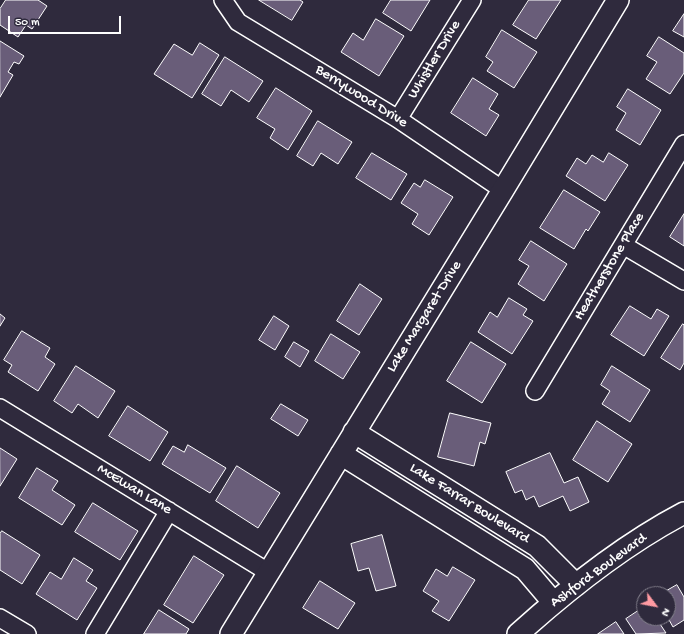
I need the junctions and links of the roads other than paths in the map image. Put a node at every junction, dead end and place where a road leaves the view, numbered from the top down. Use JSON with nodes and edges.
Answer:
{"nodes":[{"id":1,"x":223,"y":0,"type":"edge"},
{"id":2,"x":472,"y":0,"type":"edge"},
{"id":3,"x":618,"y":0,"type":"edge"},
{"id":4,"x":398,"y":119,"type":"junction"},
{"id":5,"x":684,"y":144,"type":"edge"},
{"id":6,"x":503,"y":190,"type":"junction"},
{"id":7,"x":623,"y":246,"type":"junction"},
{"id":8,"x":684,"y":281,"type":"edge"},
{"id":9,"x":535,"y":391,"type":"dead end"},
{"id":10,"x":0,"y":408,"type":"edge"},
{"id":11,"x":354,"y":432,"type":"junction"},
{"id":12,"x":341,"y":454,"type":"junction"},
{"id":13,"x":169,"y":511,"type":"junction"},
{"id":14,"x":684,"y":513,"type":"edge"},
{"id":15,"x":268,"y":572,"type":"junction"},
{"id":16,"x":576,"y":585,"type":"junction"},
{"id":17,"x":553,"y":602,"type":"junction"},
{"id":18,"x":0,"y":618,"type":"edge"},
{"id":19,"x":27,"y":634,"type":"edge"},
{"id":20,"x":95,"y":634,"type":"edge"},
{"id":21,"x":231,"y":634,"type":"edge"},
{"id":22,"x":518,"y":634,"type":"edge"}],
"edges":[{"from":1,"to":4,"type":"street","name":"Berrywood Drive"},
{"from":2,"to":4,"type":"street","name":"Whistler Drive"},
{"from":3,"to":6,"type":"street","name":"Lake Margaret Drive"},
{"from":4,"to":6,"type":"street","name":"Berrywood Drive"},
{"from":5,"to":7,"type":"street","name":"Heatherstone Place"},
{"from":6,"to":11,"type":"street","name":"Lake Margaret Drive"},
{"from":7,"to":8,"type":"street"},
{"from":7,"to":9,"type":"street","name":"Heatherstone Place"},
{"from":10,"to":13,"type":"street","name":"McEwan Lane"},
{"from":11,"to":12,"type":"street","name":"Lake Margaret Drive"},
{"from":11,"to":16,"type":"street","name":"Lake Farrar Boulevard"},
{"from":12,"to":15,"type":"street","name":"Lake Margaret Drive"},
{"from":12,"to":17,"type":"street","name":"Lake Farrar Boulevard"},
{"from":13,"to":15,"type":"street","name":"McEwan Lane"},
{"from":13,"to":20,"type":"street"},
{"from":14,"to":16,"type":"street","name":"Ashford Boulevard"},
{"from":15,"to":21,"type":"street","name":"Lake Margaret Drive"},
{"from":16,"to":17,"type":"street","name":"Ashford Boulevard"},
{"from":17,"to":22,"type":"street","name":"Ashford Boulevard"},
{"from":18,"to":19,"type":"street"}]}
